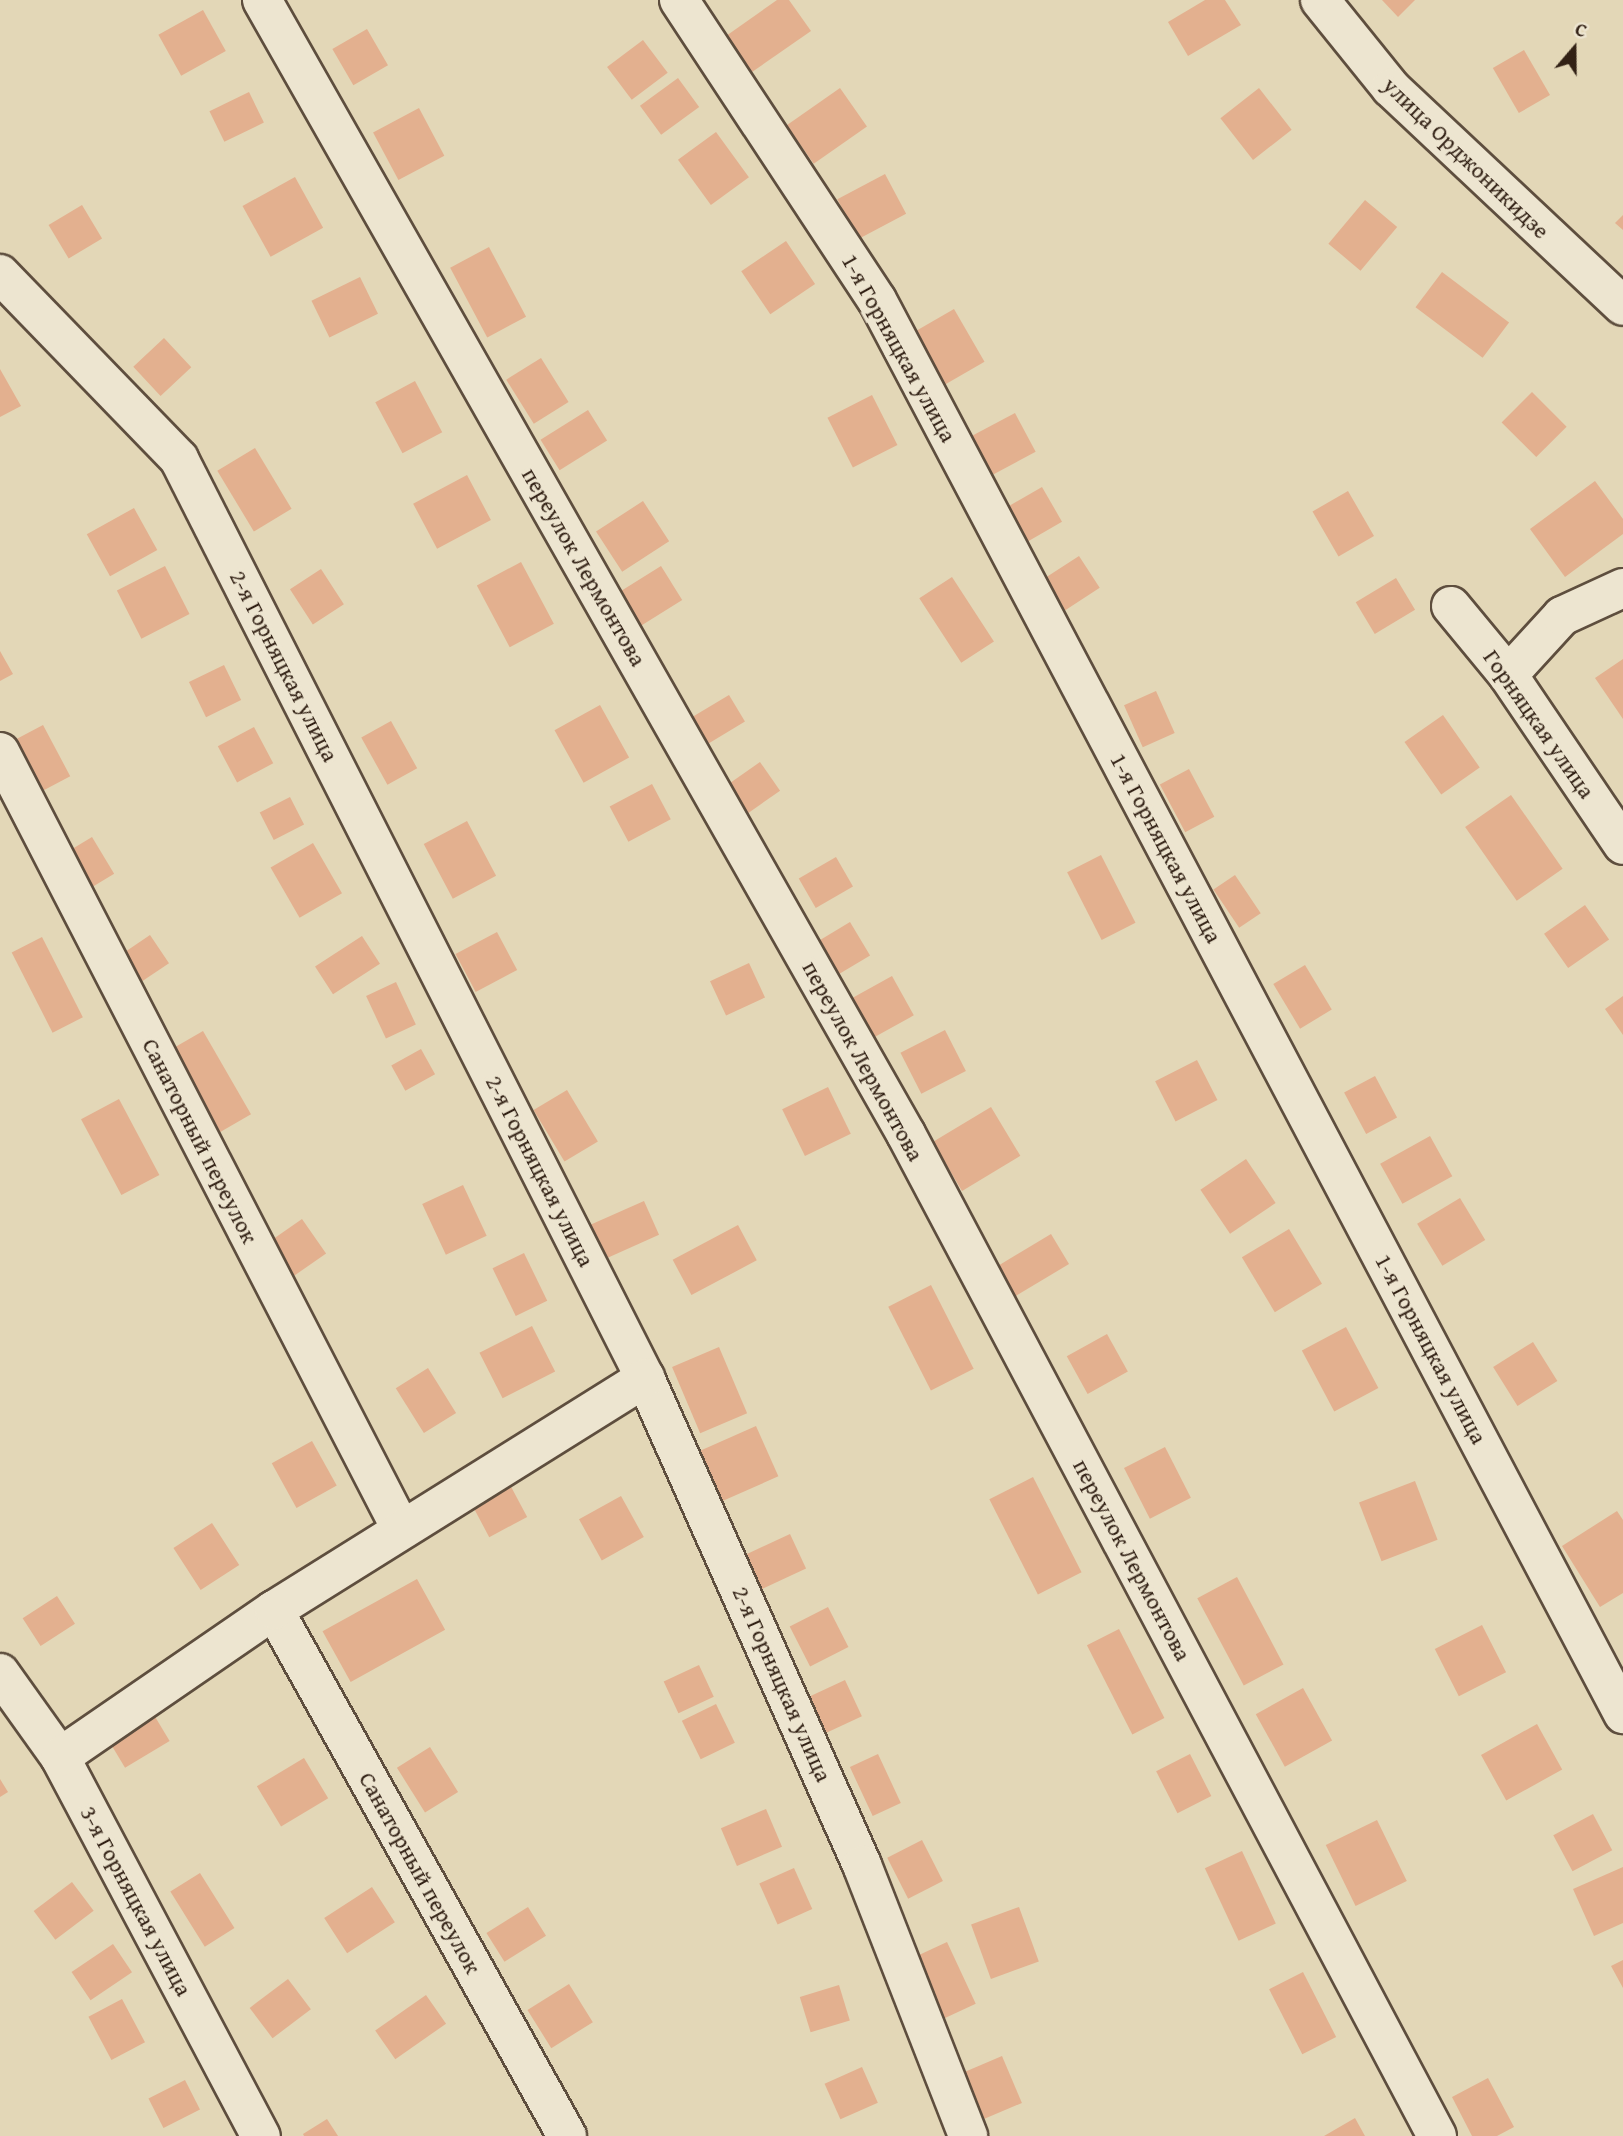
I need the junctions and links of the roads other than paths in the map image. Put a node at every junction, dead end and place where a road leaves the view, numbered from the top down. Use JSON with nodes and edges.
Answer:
{"nodes":[{"id":1,"x":262,"y":0,"type":"edge"},
{"id":2,"x":679,"y":0,"type":"edge"},
{"id":3,"x":1320,"y":0,"type":"edge"},
{"id":4,"x":0,"y":275,"type":"edge"},
{"id":5,"x":1623,"y":306,"type":"edge"},
{"id":6,"x":1623,"y":588,"type":"edge"},
{"id":7,"x":1451,"y":606,"type":"dead end"},
{"id":8,"x":1508,"y":675,"type":"junction"},
{"id":9,"x":0,"y":752,"type":"edge"},
{"id":10,"x":1623,"y":845,"type":"edge"},
{"id":11,"x":645,"y":1378,"type":"junction"},
{"id":12,"x":401,"y":1529,"type":"junction"},
{"id":13,"x":274,"y":1610,"type":"junction"},
{"id":14,"x":0,"y":1673,"type":"edge"},
{"id":15,"x":1623,"y":1714,"type":"edge"},
{"id":16,"x":60,"y":1757,"type":"junction"},
{"id":17,"x":261,"y":2136,"type":"edge"},
{"id":18,"x":567,"y":2136,"type":"edge"},
{"id":19,"x":968,"y":2136,"type":"edge"},
{"id":20,"x":1437,"y":2136,"type":"edge"}],
"edges":[{"from":1,"to":20,"type":"street","name":"переулок Лермонтова"},
{"from":2,"to":15,"type":"street","name":"1-я Горняцкая улица"},
{"from":3,"to":5,"type":"street","name":"улица Орджоникидзе"},
{"from":4,"to":11,"type":"street","name":"2-я Горняцкая улица"},
{"from":6,"to":8,"type":"street"},
{"from":7,"to":8,"type":"street","name":"Горняцкая улица"},
{"from":8,"to":10,"type":"street","name":"Горняцкая улица"},
{"from":9,"to":12,"type":"street","name":"Санаторный переулок"},
{"from":11,"to":12,"type":"street"},
{"from":11,"to":19,"type":"street","name":"2-я Горняцкая улица"},
{"from":12,"to":13,"type":"street"},
{"from":13,"to":16,"type":"street"},
{"from":13,"to":18,"type":"street","name":"Санаторный переулок"},
{"from":14,"to":16,"type":"street","name":"3-я Горняцкая улица"},
{"from":16,"to":17,"type":"street","name":"3-я Горняцкая улица"}]}
